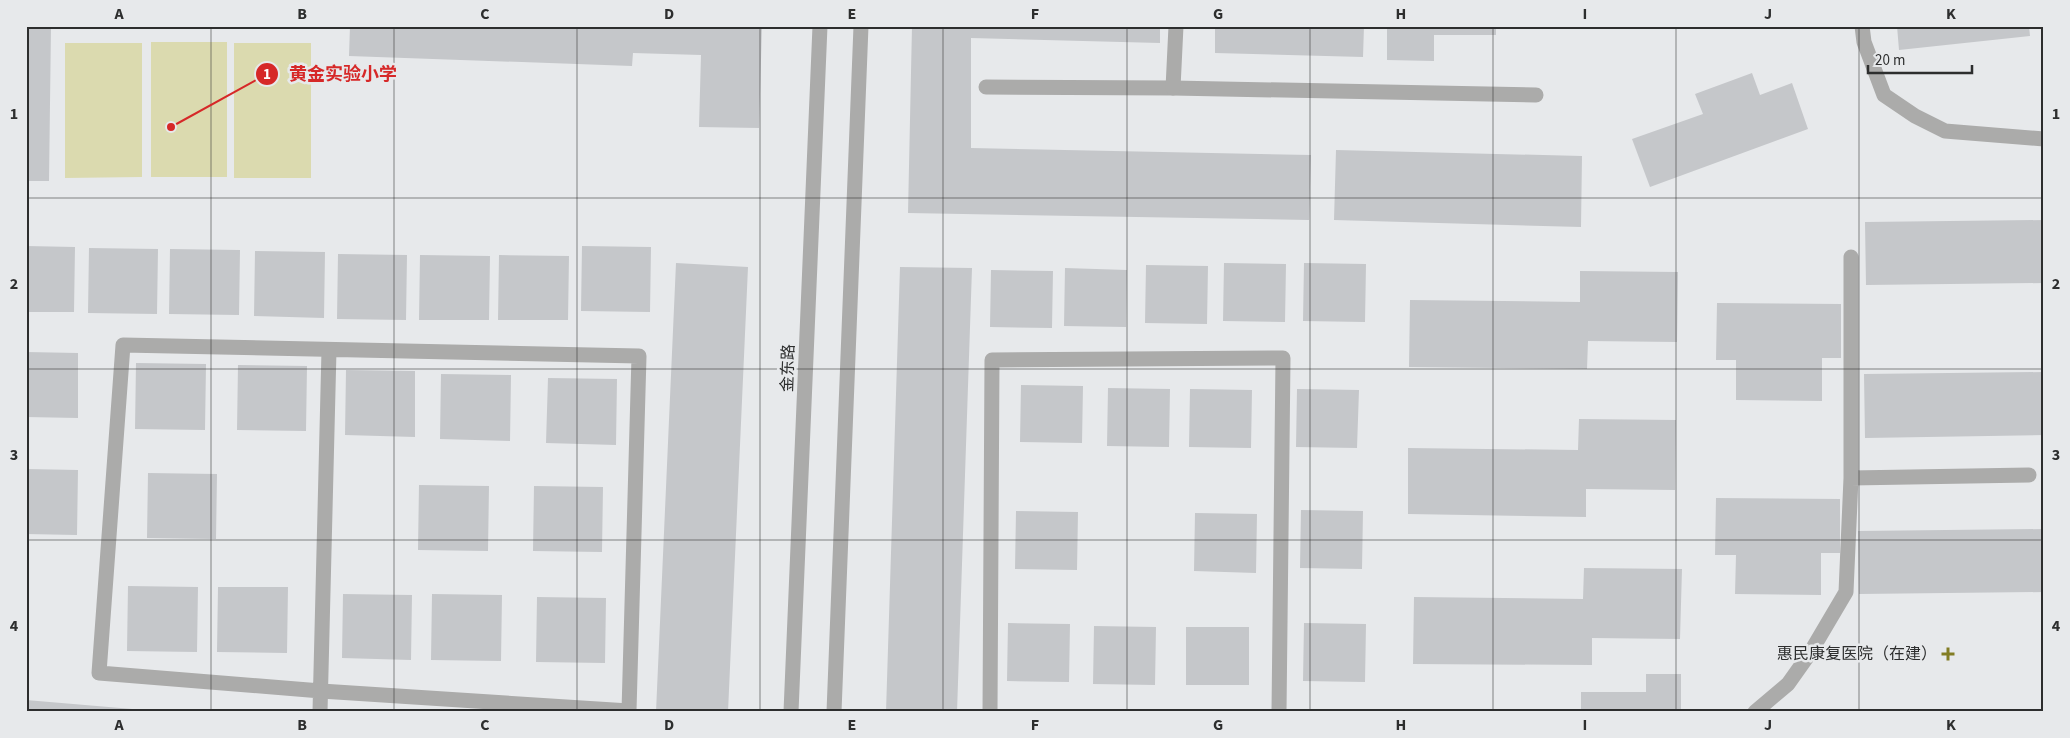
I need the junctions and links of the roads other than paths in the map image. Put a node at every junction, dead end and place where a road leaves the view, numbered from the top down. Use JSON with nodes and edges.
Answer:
{"nodes":[{"id":1,"x":820,"y":26,"type":"edge"},
{"id":2,"x":861,"y":26,"type":"edge"},
{"id":3,"x":1176,"y":26,"type":"edge"},
{"id":4,"x":1862,"y":26,"type":"edge"},
{"id":5,"x":986,"y":87,"type":"dead end"},
{"id":6,"x":1173,"y":88,"type":"junction"},
{"id":7,"x":1536,"y":95,"type":"dead end"},
{"id":8,"x":2044,"y":138,"type":"edge"},
{"id":9,"x":1851,"y":257,"type":"dead end"},
{"id":10,"x":329,"y":350,"type":"junction"},
{"id":11,"x":2029,"y":475,"type":"dead end"},
{"id":12,"x":1851,"y":478,"type":"junction"},
{"id":13,"x":321,"y":691,"type":"junction"},
{"id":14,"x":320,"y":712,"type":"edge"},
{"id":15,"x":791,"y":712,"type":"edge"},
{"id":16,"x":834,"y":712,"type":"edge"},
{"id":17,"x":990,"y":712,"type":"edge"},
{"id":18,"x":1279,"y":712,"type":"edge"},
{"id":19,"x":1755,"y":712,"type":"edge"}],
"edges":[{"from":1,"to":15,"type":"street","name":"金东路"},
{"from":2,"to":16,"type":"street"},
{"from":3,"to":6,"type":"street"},
{"from":4,"to":8,"type":"street"},
{"from":5,"to":6,"type":"street"},
{"from":6,"to":7,"type":"street"},
{"from":9,"to":12,"type":"street"},
{"from":10,"to":13,"type":"street"},
{"from":10,"to":13,"type":"street"},
{"from":10,"to":13,"type":"street"},
{"from":11,"to":12,"type":"street"},
{"from":12,"to":19,"type":"street"},
{"from":13,"to":14,"type":"street"},
{"from":17,"to":18,"type":"street"}]}
